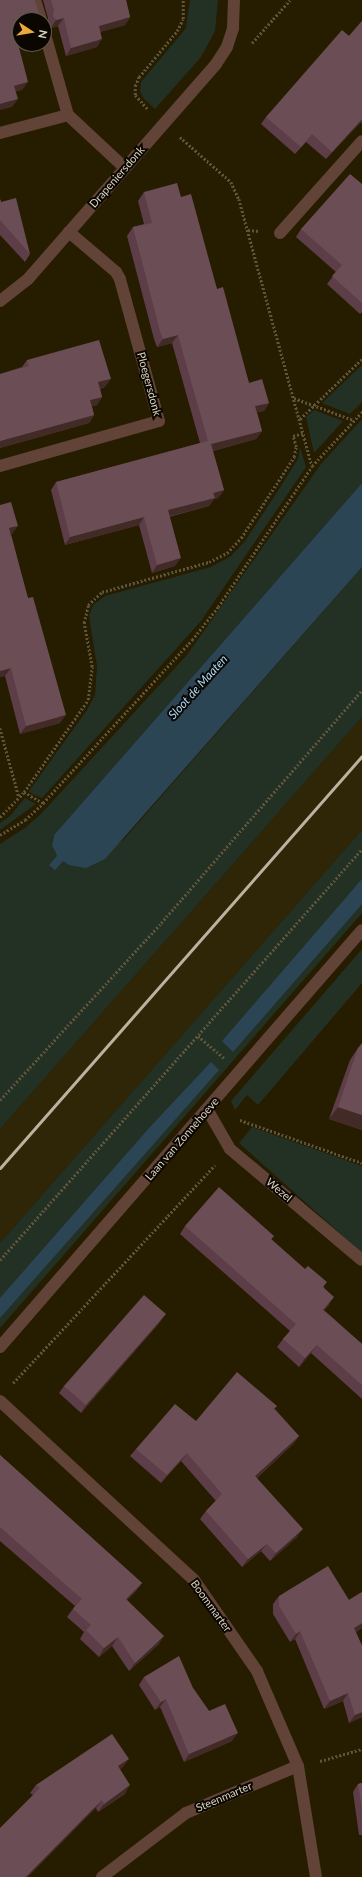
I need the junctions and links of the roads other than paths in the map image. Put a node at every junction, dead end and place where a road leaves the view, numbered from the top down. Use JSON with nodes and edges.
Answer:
{"nodes":[{"id":1,"x":35,"y":0,"type":"edge"},
{"id":2,"x":234,"y":0,"type":"edge"},
{"id":3,"x":39,"y":12,"type":"edge"},
{"id":4,"x":50,"y":52,"type":"edge"},
{"id":5,"x":68,"y":115,"type":"junction"},
{"id":6,"x":0,"y":133,"type":"edge"},
{"id":7,"x":362,"y":141,"type":"edge"},
{"id":8,"x":125,"y":168,"type":"junction"},
{"id":9,"x":69,"y":232,"type":"junction"},
{"id":10,"x":280,"y":233,"type":"dead end"},
{"id":11,"x":0,"y":301,"type":"edge"},
{"id":12,"x":0,"y":466,"type":"edge"},
{"id":13,"x":362,"y":930,"type":"edge"},
{"id":14,"x":207,"y":1109,"type":"junction"},
{"id":15,"x":362,"y":1260,"type":"edge"},
{"id":16,"x":0,"y":1347,"type":"edge"},
{"id":17,"x":0,"y":1401,"type":"edge"},
{"id":18,"x":298,"y":1766,"type":"junction"},
{"id":19,"x":102,"y":1877,"type":"edge"},
{"id":20,"x":316,"y":1877,"type":"edge"}],
"edges":[{"from":1,"to":3,"type":"street"},
{"from":2,"to":8,"type":"street","name":"Drapeniersdonk"},
{"from":4,"to":5,"type":"street"},
{"from":5,"to":6,"type":"street"},
{"from":5,"to":8,"type":"street"},
{"from":7,"to":10,"type":"street"},
{"from":8,"to":9,"type":"street","name":"Drapeniersdonk"},
{"from":9,"to":11,"type":"street","name":"Drapeniersdonk"},
{"from":9,"to":12,"type":"street","name":"Ploegersdonk"},
{"from":13,"to":14,"type":"street","name":"Laan van Zonnehoeve"},
{"from":14,"to":15,"type":"street","name":"Wezel"},
{"from":14,"to":16,"type":"street","name":"Laan van Zonnehoeve"},
{"from":17,"to":18,"type":"street","name":"Boommarter"},
{"from":18,"to":19,"type":"street","name":"Steenmarter"},
{"from":18,"to":20,"type":"street","name":"Boommarter"}]}
